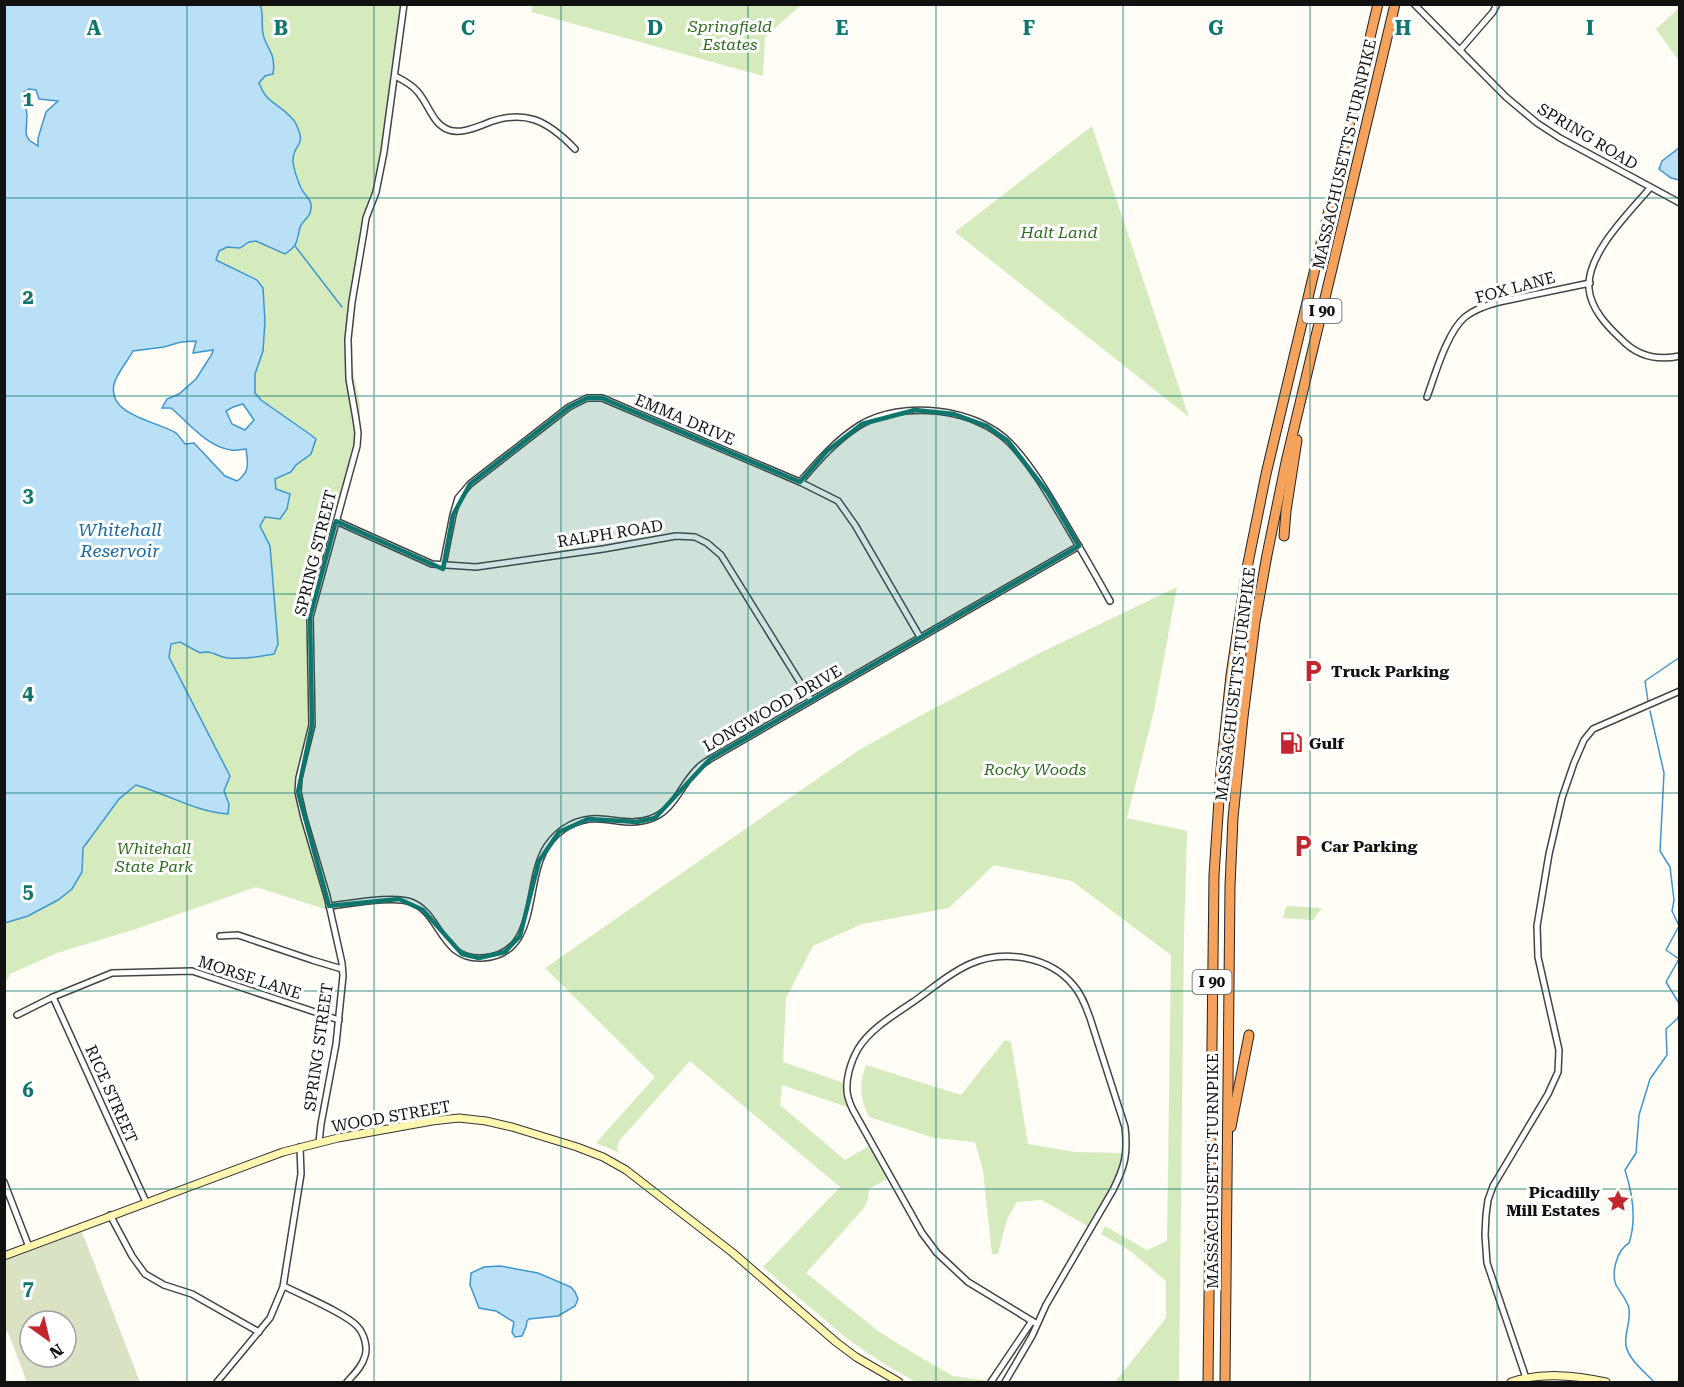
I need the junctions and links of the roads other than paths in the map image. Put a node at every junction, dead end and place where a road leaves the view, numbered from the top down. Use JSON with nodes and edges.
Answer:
{"nodes":[{"id":1,"x":404,"y":4,"type":"edge"},
{"id":2,"x":1378,"y":4,"type":"edge"},
{"id":3,"x":1395,"y":4,"type":"edge"},
{"id":4,"x":1414,"y":4,"type":"edge"},
{"id":5,"x":1497,"y":4,"type":"edge"},
{"id":6,"x":1460,"y":50,"type":"junction"},
{"id":7,"x":394,"y":76,"type":"junction"},
{"id":8,"x":575,"y":149,"type":"dead end"},
{"id":9,"x":1650,"y":188,"type":"junction"},
{"id":10,"x":1680,"y":203,"type":"edge"},
{"id":11,"x":1590,"y":283,"type":"junction"},
{"id":12,"x":1680,"y":356,"type":"edge"},
{"id":13,"x":1302,"y":394,"type":"junction"},
{"id":14,"x":1427,"y":398,"type":"dead end"},
{"id":15,"x":800,"y":482,"type":"junction"},
{"id":16,"x":336,"y":521,"type":"junction"},
{"id":17,"x":1284,"y":536,"type":"dead end"},
{"id":18,"x":1079,"y":546,"type":"junction"},
{"id":19,"x":443,"y":565,"type":"junction"},
{"id":20,"x":1110,"y":601,"type":"dead end"},
{"id":21,"x":920,"y":638,"type":"junction"},
{"id":22,"x":1680,"y":691,"type":"edge"},
{"id":23,"x":811,"y":700,"type":"junction"},
{"id":24,"x":330,"y":906,"type":"junction"},
{"id":25,"x":220,"y":936,"type":"dead end"},
{"id":26,"x":342,"y":969,"type":"junction"},
{"id":27,"x":53,"y":997,"type":"junction"},
{"id":28,"x":17,"y":1015,"type":"dead end"},
{"id":29,"x":339,"y":1020,"type":"junction"},
{"id":30,"x":1249,"y":1035,"type":"dead end"},
{"id":31,"x":319,"y":1142,"type":"junction"},
{"id":32,"x":300,"y":1147,"type":"junction"},
{"id":33,"x":1227,"y":1147,"type":"junction"},
{"id":34,"x":4,"y":1182,"type":"edge"},
{"id":35,"x":146,"y":1202,"type":"junction"},
{"id":36,"x":110,"y":1215,"type":"junction"},
{"id":37,"x":29,"y":1247,"type":"junction"},
{"id":38,"x":4,"y":1256,"type":"edge"},
{"id":39,"x":284,"y":1286,"type":"junction"},
{"id":40,"x":1035,"y":1323,"type":"junction"},
{"id":41,"x":260,"y":1332,"type":"junction"},
{"id":42,"x":1526,"y":1378,"type":"junction"},
{"id":43,"x":217,"y":1383,"type":"edge"},
{"id":44,"x":346,"y":1383,"type":"edge"},
{"id":45,"x":899,"y":1383,"type":"edge"},
{"id":46,"x":991,"y":1383,"type":"edge"},
{"id":47,"x":1005,"y":1383,"type":"edge"},
{"id":48,"x":1208,"y":1383,"type":"edge"},
{"id":49,"x":1225,"y":1383,"type":"edge"},
{"id":50,"x":1511,"y":1383,"type":"edge"},
{"id":51,"x":1606,"y":1383,"type":"edge"}],
"edges":[{"from":1,"to":7,"type":"street","name":"SPRING STREET"},
{"from":2,"to":48,"type":"highway","name":"MASSACHUSETTS TURNPIKE","number":"I 90"},
{"from":3,"to":13,"type":"highway","name":"MASSACHUSETTS TURNPIKE","number":"I 90"},
{"from":4,"to":6,"type":"street","name":"SPRING ROAD"},
{"from":5,"to":6,"type":"street"},
{"from":6,"to":9,"type":"street","name":"SPRING ROAD"},
{"from":7,"to":8,"type":"street"},
{"from":7,"to":16,"type":"street","name":"SPRING STREET"},
{"from":9,"to":10,"type":"street","name":"SPRING ROAD"},
{"from":9,"to":11,"type":"street"},
{"from":11,"to":12,"type":"street"},
{"from":11,"to":14,"type":"street","name":"FOX LANE"},
{"from":13,"to":17,"type":"highway"},
{"from":13,"to":33,"type":"highway","name":"MASSACHUSETTS TURNPIKE","number":"I 90"},
{"from":15,"to":18,"type":"street"},
{"from":15,"to":19,"type":"street","name":"EMMA DRIVE"},
{"from":15,"to":21,"type":"street","name":"EMMA DRIVE"},
{"from":16,"to":19,"type":"street","name":"RALPH ROAD"},
{"from":16,"to":24,"type":"street","name":"SPRING STREET"},
{"from":18,"to":20,"type":"street"},
{"from":18,"to":21,"type":"street","name":"LONGWOOD DRIVE"},
{"from":19,"to":23,"type":"street","name":"RALPH ROAD"},
{"from":21,"to":23,"type":"street","name":"LONGWOOD DRIVE"},
{"from":22,"to":42,"type":"street"},
{"from":23,"to":24,"type":"street","name":"LONGWOOD DRIVE"},
{"from":24,"to":26,"type":"street","name":"SPRING STREET"},
{"from":25,"to":26,"type":"street"},
{"from":26,"to":29,"type":"street","name":"SPRING STREET"},
{"from":27,"to":28,"type":"street","name":"MORSE LANE"},
{"from":27,"to":29,"type":"street","name":"MORSE LANE"},
{"from":27,"to":35,"type":"street","name":"RICE STREET"},
{"from":29,"to":31,"type":"street","name":"SPRING STREET"},
{"from":30,"to":33,"type":"highway"},
{"from":31,"to":32,"type":"main road","name":"WOOD STREET"},
{"from":31,"to":45,"type":"main road","name":"WOOD STREET"},
{"from":32,"to":35,"type":"main road","name":"WOOD STREET"},
{"from":32,"to":39,"type":"street"},
{"from":33,"to":49,"type":"highway","name":"MASSACHUSETTS TURNPIKE","number":"I 90"},
{"from":34,"to":37,"type":"street"},
{"from":35,"to":36,"type":"main road","name":"WOOD STREET"},
{"from":36,"to":37,"type":"main road","name":"WOOD STREET"},
{"from":36,"to":41,"type":"street"},
{"from":37,"to":38,"type":"main road","name":"WOOD STREET"},
{"from":39,"to":41,"type":"street"},
{"from":39,"to":44,"type":"street"},
{"from":40,"to":40,"type":"street"},
{"from":40,"to":46,"type":"street"},
{"from":40,"to":47,"type":"street"},
{"from":41,"to":43,"type":"street"},
{"from":42,"to":50,"type":"main road"},
{"from":42,"to":51,"type":"main road"}]}
